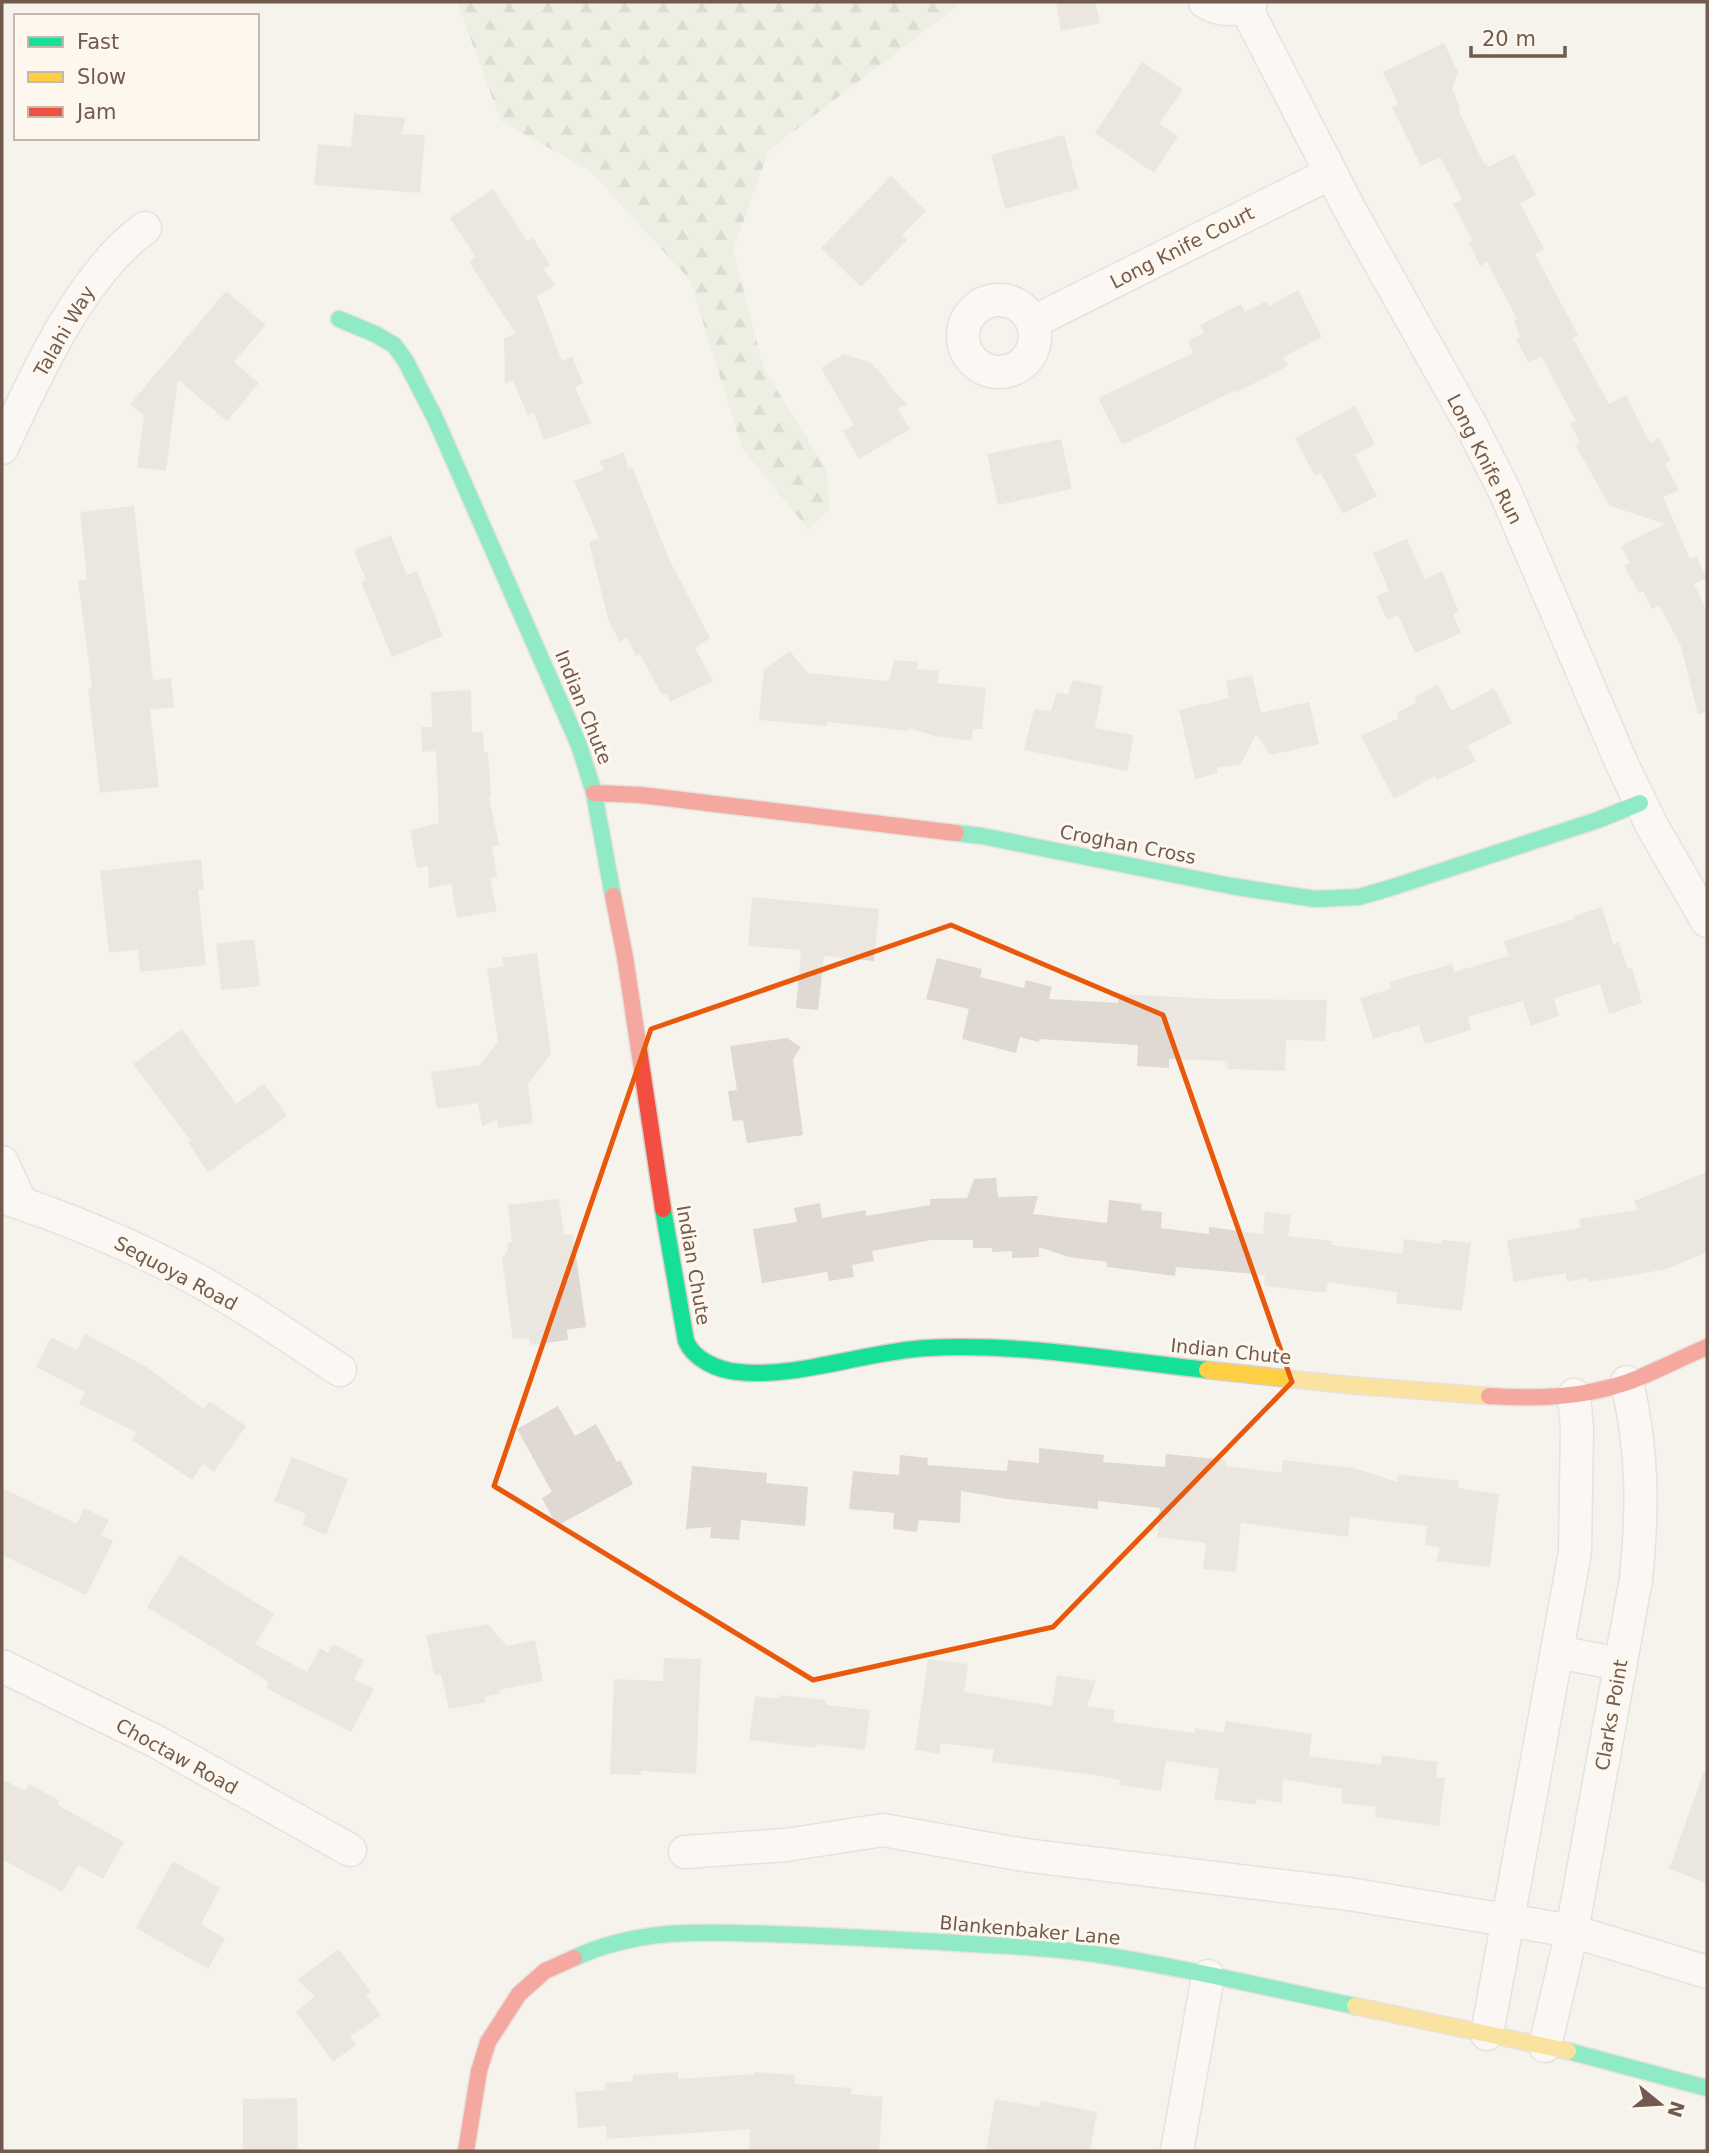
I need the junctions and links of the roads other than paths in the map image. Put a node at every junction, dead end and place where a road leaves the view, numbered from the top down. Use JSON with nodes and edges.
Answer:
{"nodes":[{"id":1,"x":1205,"y":2,"type":"edge"},
{"id":2,"x":1248,"y":4,"type":"edge"},
{"id":3,"x":1331,"y":173,"type":"junction"},
{"id":4,"x":145,"y":228,"type":"dead end"},
{"id":5,"x":339,"y":319,"type":"dead end"},
{"id":6,"x":1034,"y":321,"type":"dead end"},
{"id":7,"x":2,"y":448,"type":"edge"},
{"id":8,"x":594,"y":793,"type":"junction"},
{"id":9,"x":1640,"y":803,"type":"junction"},
{"id":10,"x":1707,"y":921,"type":"edge"},
{"id":11,"x":2,"y":1162,"type":"edge"},
{"id":12,"x":11,"y":1200,"type":"edge"},
{"id":13,"x":1707,"y":1347,"type":"edge"},
{"id":14,"x":340,"y":1370,"type":"dead end"},
{"id":15,"x":1627,"y":1382,"type":"junction"},
{"id":16,"x":1574,"y":1395,"type":"junction"},
{"id":17,"x":1557,"y":1652,"type":"junction"},
{"id":18,"x":1620,"y":1664,"type":"junction"},
{"id":19,"x":2,"y":1666,"type":"edge"},
{"id":20,"x":350,"y":1850,"type":"dead end"},
{"id":21,"x":685,"y":1852,"type":"dead end"},
{"id":22,"x":1508,"y":1921,"type":"junction"},
{"id":23,"x":1572,"y":1931,"type":"junction"},
{"id":24,"x":1707,"y":1972,"type":"edge"},
{"id":25,"x":1208,"y":1976,"type":"junction"},
{"id":26,"x":1488,"y":2034,"type":"junction"},
{"id":27,"x":1545,"y":2046,"type":"junction"},
{"id":28,"x":1707,"y":2088,"type":"edge"},
{"id":29,"x":466,"y":2151,"type":"edge"},
{"id":30,"x":1177,"y":2151,"type":"edge"}],
"edges":[{"from":1,"to":2,"type":"street","name":"Long Knife Run"},
{"from":2,"to":3,"type":"street","name":"Long Knife Run"},
{"from":3,"to":6,"type":"street","name":"Long Knife Court"},
{"from":3,"to":9,"type":"street","name":"Long Knife Run"},
{"from":4,"to":7,"type":"street","name":"Talahi Way"},
{"from":5,"to":8,"type":"street","name":"Indian Chute"},
{"from":8,"to":9,"type":"street","name":"Croghan Cross"},
{"from":8,"to":16,"type":"street","name":"Indian Chute"},
{"from":9,"to":10,"type":"street","name":"Long Knife Run"},
{"from":11,"to":12,"type":"street"},
{"from":12,"to":14,"type":"street","name":"Sequoya Road"},
{"from":13,"to":15,"type":"street","name":"Indian Chute"},
{"from":15,"to":16,"type":"street","name":"Indian Chute"},
{"from":15,"to":18,"type":"street","name":"Clarks Point"},
{"from":16,"to":17,"type":"street"},
{"from":17,"to":18,"type":"street"},
{"from":17,"to":22,"type":"street"},
{"from":18,"to":23,"type":"street","name":"Clarks Point"},
{"from":19,"to":20,"type":"street","name":"Choctaw Road"},
{"from":21,"to":22,"type":"street"},
{"from":22,"to":23,"type":"street"},
{"from":22,"to":26,"type":"street"},
{"from":23,"to":24,"type":"street"},
{"from":23,"to":27,"type":"street","name":"Clarks Point"},
{"from":25,"to":26,"type":"street","name":"Blankenbaker Lane"},
{"from":25,"to":29,"type":"street","name":"Blankenbaker Lane"},
{"from":25,"to":30,"type":"street"},
{"from":26,"to":27,"type":"street","name":"Blankenbaker Lane"},
{"from":27,"to":28,"type":"street","name":"Blankenbaker Lane"}]}
